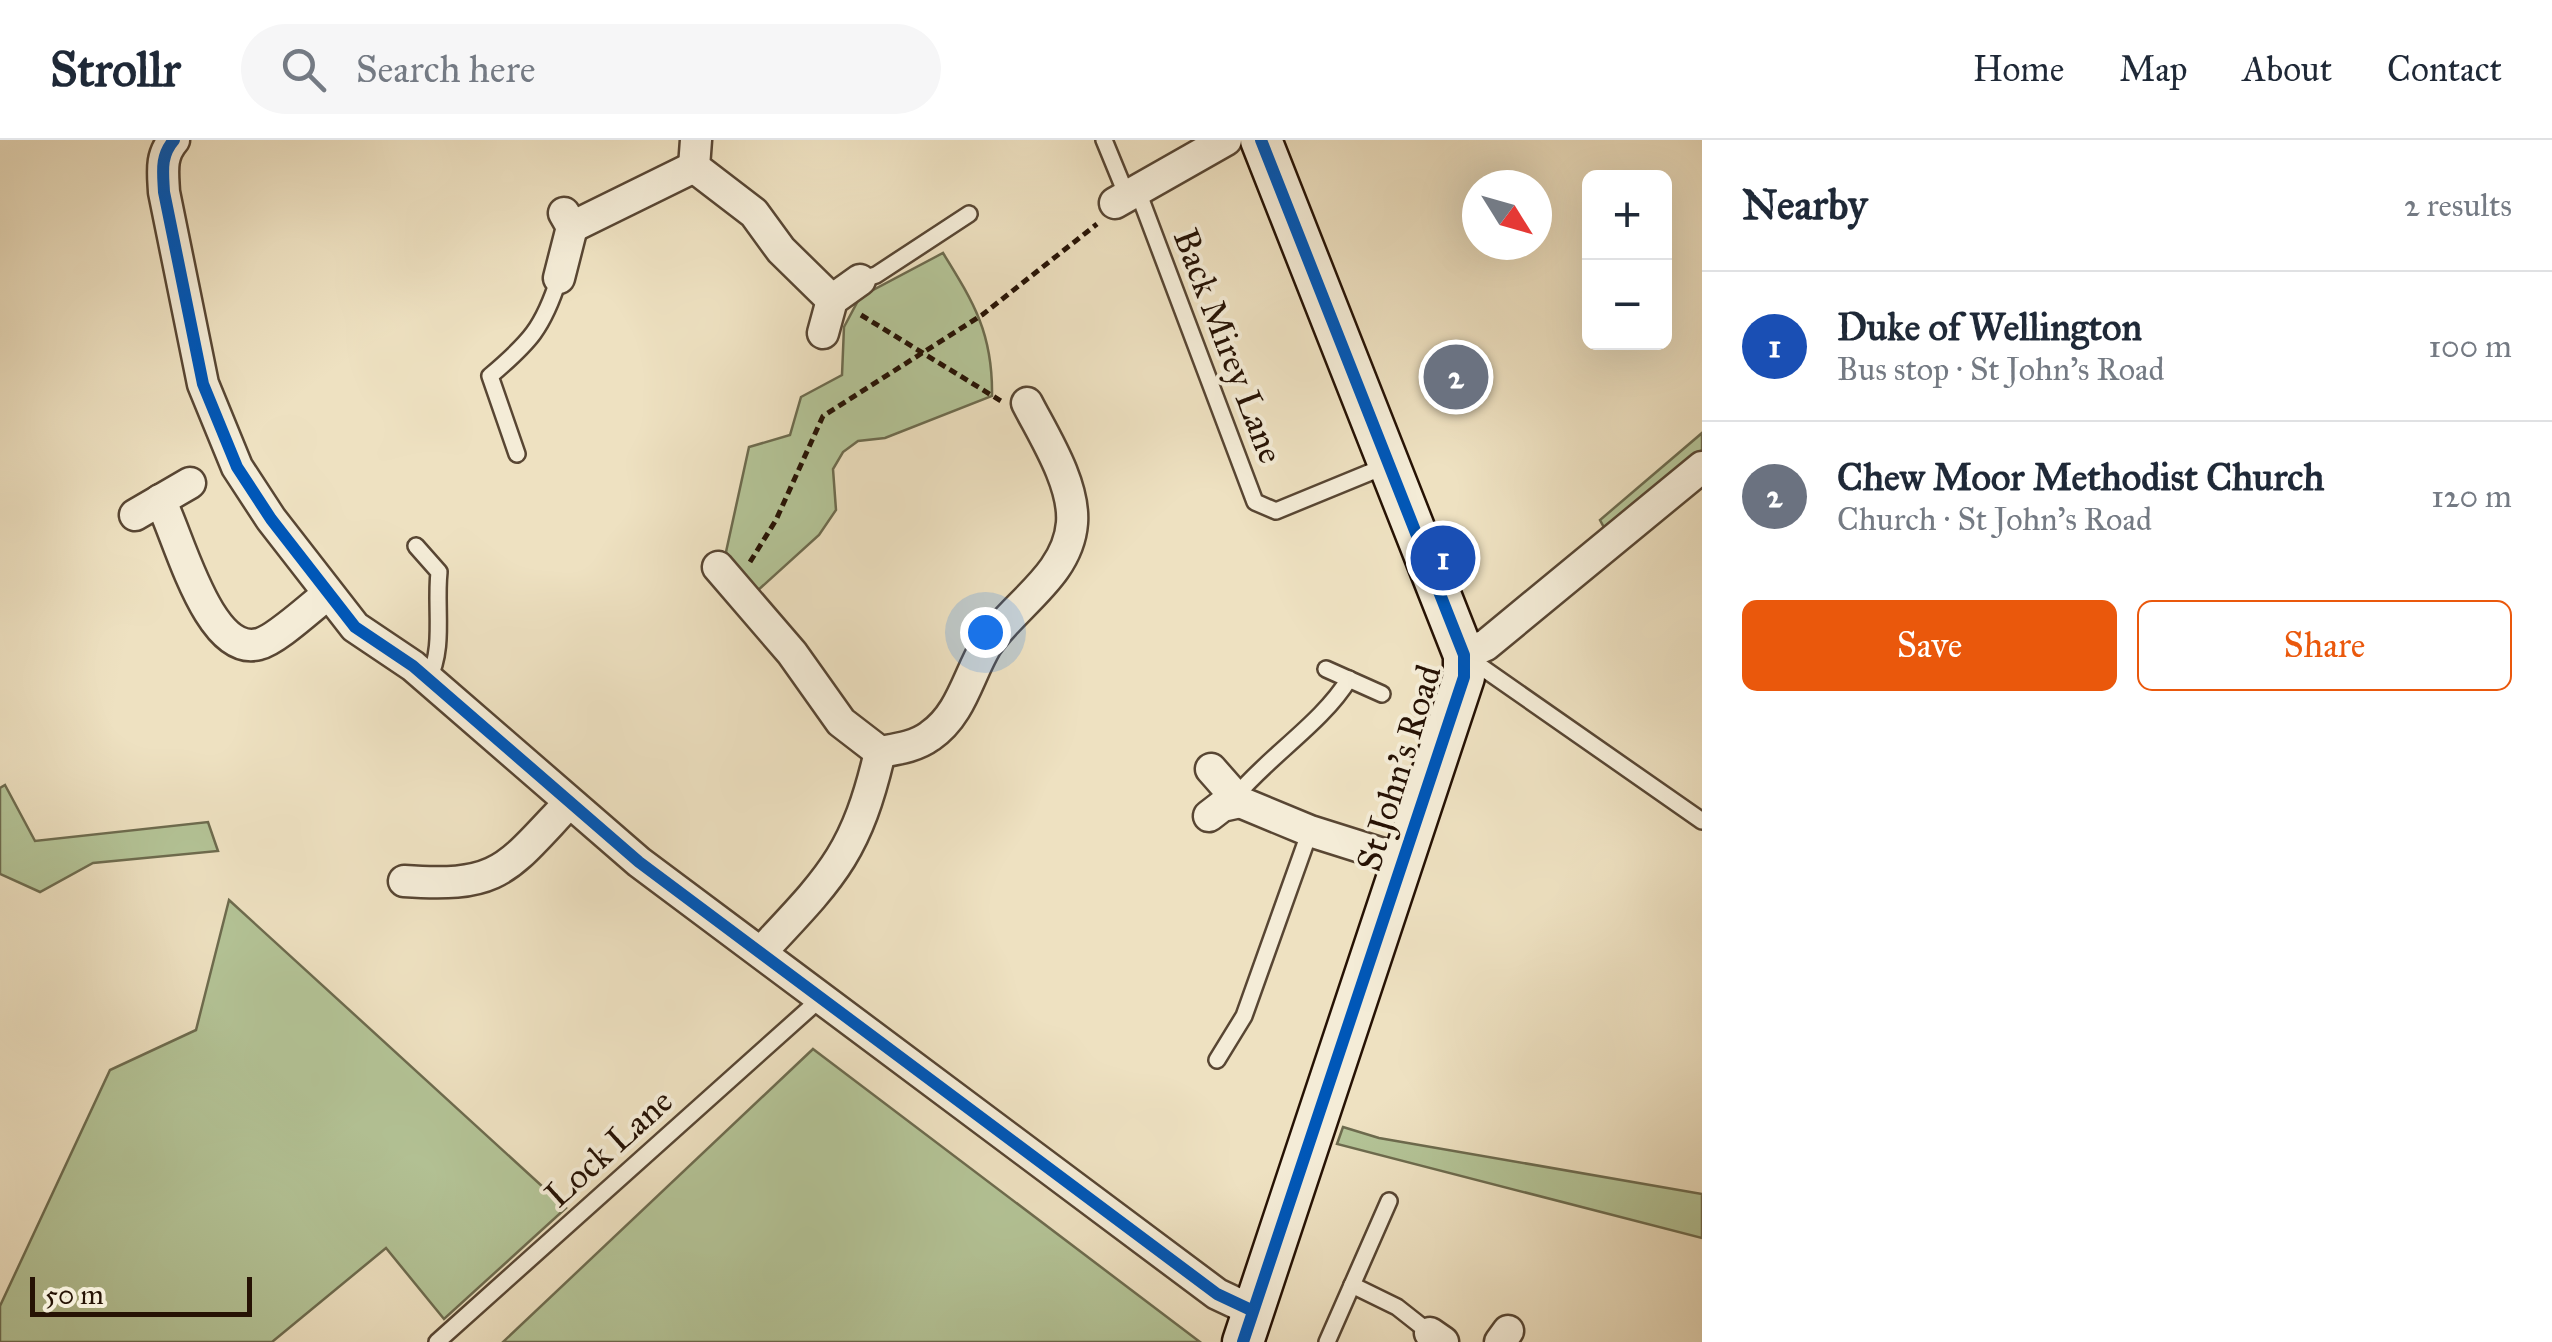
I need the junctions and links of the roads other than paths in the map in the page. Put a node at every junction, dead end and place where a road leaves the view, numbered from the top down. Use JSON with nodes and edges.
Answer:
{"nodes":[{"id":1,"x":1104,"y":140,"type":"edge"},
{"id":2,"x":1258,"y":142,"type":"edge"},
{"id":3,"x":162,"y":143,"type":"edge"},
{"id":4,"x":695,"y":153,"type":"edge"},
{"id":5,"x":1126,"y":196,"type":"junction"},
{"id":6,"x":970,"y":214,"type":"dead end"},
{"id":7,"x":559,"y":278,"type":"joint"},
{"id":8,"x":860,"y":280,"type":"joint"},
{"id":9,"x":832,"y":300,"type":"junction"},
{"id":10,"x":824,"y":333,"type":"dead end"},
{"id":11,"x":1027,"y":402,"type":"road end"},
{"id":12,"x":516,"y":454,"type":"dead end"},
{"id":13,"x":1388,"y":465,"type":"junction"},
{"id":14,"x":1702,"y":467,"type":"edge"},
{"id":15,"x":190,"y":483,"type":"dead end"},
{"id":16,"x":416,"y":546,"type":"dead end"},
{"id":17,"x":724,"y":576,"type":"road end"},
{"id":18,"x":328,"y":594,"type":"junction"},
{"id":19,"x":1464,"y":655,"type":"junction"},
{"id":20,"x":1326,"y":669,"type":"dead end"},
{"id":21,"x":1349,"y":679,"type":"junction"},
{"id":22,"x":428,"y":680,"type":"junction"},
{"id":23,"x":1382,"y":694,"type":"dead end"},
{"id":24,"x":880,"y":752,"type":"junction"},
{"id":25,"x":1210,"y":769,"type":"dead end"},
{"id":26,"x":1238,"y":799,"type":"junction"},
{"id":27,"x":569,"y":802,"type":"junction"},
{"id":28,"x":1209,"y":816,"type":"dead end"},
{"id":29,"x":1702,"y":820,"type":"edge"},
{"id":30,"x":1310,"y":831,"type":"junction"},
{"id":31,"x":1402,"y":860,"type":"junction"},
{"id":32,"x":404,"y":881,"type":"dead end"},
{"id":33,"x":761,"y":952,"type":"junction"},
{"id":34,"x":820,"y":998,"type":"junction"},
{"id":35,"x":1217,"y":1060,"type":"dead end"},
{"id":36,"x":1389,"y":1201,"type":"dead end"},
{"id":37,"x":1352,"y":1285,"type":"junction"},
{"id":38,"x":1247,"y":1326,"type":"edge"},
{"id":39,"x":1437,"y":1337,"type":"edge"},
{"id":40,"x":437,"y":1342,"type":"edge"},
{"id":41,"x":1327,"y":1342,"type":"edge"}],
"edges":[{"from":1,"to":5,"type":"lane","name":"Back Mirey Lane"},
{"from":2,"to":5,"type":"street"},
{"from":2,"to":13,"type":"street","name":"St John's Road"},
{"from":3,"to":18,"type":"street"},
{"from":4,"to":7,"type":"street"},
{"from":4,"to":9,"type":"street"},
{"from":5,"to":13,"type":"lane","name":"Back Mirey Lane"},
{"from":6,"to":8,"type":"lane"},
{"from":7,"to":12,"type":"lane"},
{"from":8,"to":9,"type":"street"},
{"from":9,"to":10,"type":"street"},
{"from":11,"to":24,"type":"street"},
{"from":13,"to":19,"type":"street","name":"St John's Road"},
{"from":14,"to":19,"type":"street"},
{"from":15,"to":18,"type":"street"},
{"from":16,"to":22,"type":"lane"},
{"from":17,"to":24,"type":"street"},
{"from":18,"to":22,"type":"street"},
{"from":19,"to":29,"type":"lane"},
{"from":19,"to":31,"type":"street","name":"St John's Road"},
{"from":20,"to":21,"type":"lane"},
{"from":21,"to":23,"type":"lane"},
{"from":21,"to":26,"type":"lane"},
{"from":22,"to":27,"type":"street"},
{"from":24,"to":33,"type":"street"},
{"from":25,"to":26,"type":"street"},
{"from":26,"to":28,"type":"street"},
{"from":26,"to":30,"type":"street"},
{"from":27,"to":32,"type":"street"},
{"from":27,"to":33,"type":"street"},
{"from":30,"to":31,"type":"street"},
{"from":30,"to":35,"type":"lane"},
{"from":31,"to":38,"type":"street","name":"St John's Road"},
{"from":33,"to":34,"type":"street"},
{"from":34,"to":38,"type":"street"},
{"from":34,"to":40,"type":"lane","name":"Lock Lane"},
{"from":36,"to":37,"type":"lane"},
{"from":37,"to":39,"type":"lane"},
{"from":37,"to":41,"type":"lane"}]}
